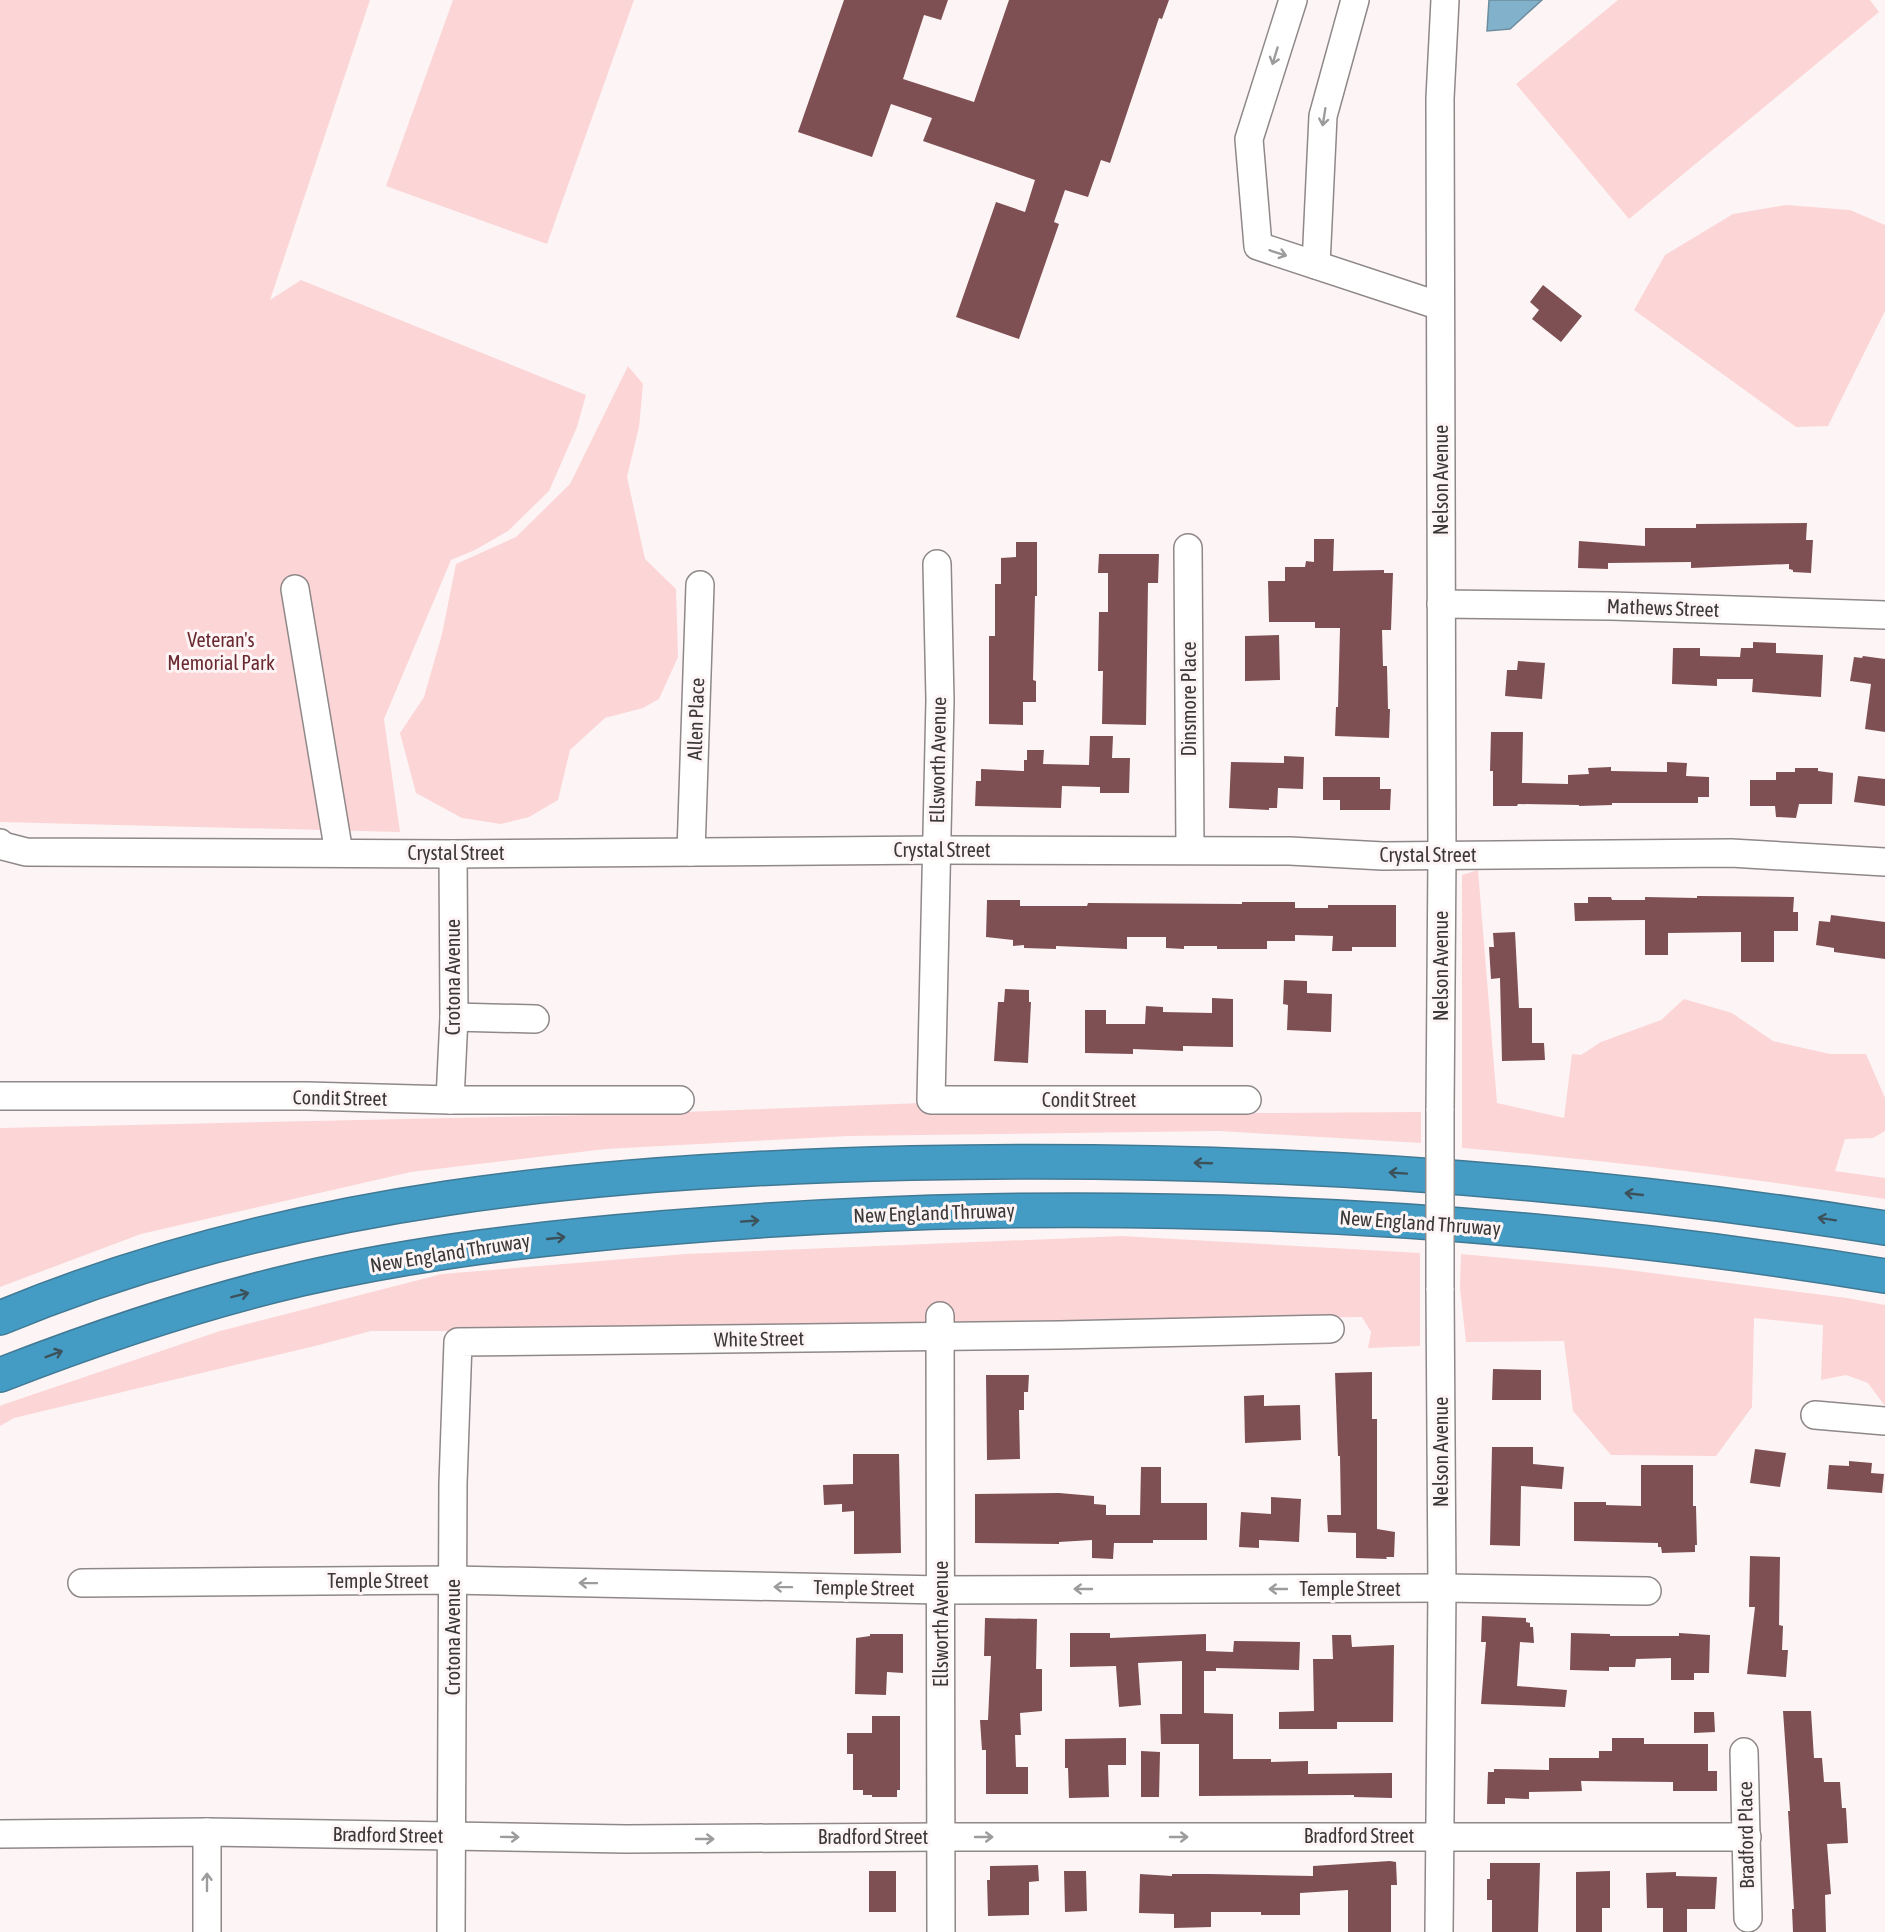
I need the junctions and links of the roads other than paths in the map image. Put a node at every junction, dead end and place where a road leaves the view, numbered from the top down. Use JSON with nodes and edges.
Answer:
{"nodes":[{"id":1,"x":1293,"y":0,"type":"edge"},
{"id":2,"x":1355,"y":0,"type":"edge"},
{"id":3,"x":1446,"y":0,"type":"edge"},
{"id":4,"x":1316,"y":265,"type":"junction"},
{"id":5,"x":1440,"y":306,"type":"junction"},
{"id":6,"x":1188,"y":548,"type":"dead end"},
{"id":7,"x":937,"y":564,"type":"dead end"},
{"id":8,"x":700,"y":585,"type":"dead end"},
{"id":9,"x":296,"y":589,"type":"dead end"},
{"id":10,"x":1441,"y":604,"type":"junction"},
{"id":11,"x":1885,"y":615,"type":"edge"},
{"id":12,"x":0,"y":843,"type":"edge"},
{"id":13,"x":937,"y":850,"type":"junction"},
{"id":14,"x":1190,"y":850,"type":"junction"},
{"id":15,"x":691,"y":852,"type":"junction"},
{"id":16,"x":339,"y":853,"type":"junction"},
{"id":17,"x":453,"y":854,"type":"junction"},
{"id":18,"x":1442,"y":856,"type":"junction"},
{"id":19,"x":1885,"y":862,"type":"edge"},
{"id":20,"x":454,"y":1017,"type":"junction"},
{"id":21,"x":535,"y":1019,"type":"dead end"},
{"id":22,"x":0,"y":1096,"type":"edge"},
{"id":23,"x":450,"y":1100,"type":"junction"},
{"id":24,"x":680,"y":1100,"type":"dead end"},
{"id":25,"x":931,"y":1100,"type":"joint"},
{"id":26,"x":1247,"y":1100,"type":"dead end"},
{"id":27,"x":1885,"y":1228,"type":"edge"},
{"id":28,"x":1885,"y":1276,"type":"edge"},
{"id":29,"x":0,"y":1318,"type":"edge"},
{"id":30,"x":940,"y":1326,"type":"junction"},
{"id":31,"x":1330,"y":1329,"type":"dead end"},
{"id":32,"x":458,"y":1342,"type":"joint"},
{"id":33,"x":0,"y":1375,"type":"edge"},
{"id":34,"x":1815,"y":1415,"type":"dead end"},
{"id":35,"x":1885,"y":1421,"type":"edge"},
{"id":36,"x":453,"y":1580,"type":"junction"},
{"id":37,"x":82,"y":1582,"type":"dead end"},
{"id":38,"x":1442,"y":1588,"type":"junction"},
{"id":39,"x":941,"y":1590,"type":"junction"},
{"id":40,"x":1647,"y":1591,"type":"dead end"},
{"id":41,"x":1744,"y":1752,"type":"dead end"},
{"id":42,"x":207,"y":1832,"type":"junction"},
{"id":43,"x":0,"y":1834,"type":"edge"},
{"id":44,"x":452,"y":1836,"type":"junction"},
{"id":45,"x":1440,"y":1836,"type":"junction"},
{"id":46,"x":940,"y":1837,"type":"junction"},
{"id":47,"x":1747,"y":1837,"type":"junction"},
{"id":48,"x":1748,"y":1918,"type":"dead end"},
{"id":49,"x":207,"y":1932,"type":"edge"},
{"id":50,"x":452,"y":1932,"type":"edge"},
{"id":51,"x":940,"y":1932,"type":"edge"},
{"id":52,"x":1439,"y":1932,"type":"edge"}],
"edges":[{"from":1,"to":4,"type":"street","one_way":true},
{"from":2,"to":4,"type":"street","one_way":true},
{"from":3,"to":5,"type":"street","name":"Nelson Avenue"},
{"from":4,"to":5,"type":"street"},
{"from":5,"to":10,"type":"street","name":"Nelson Avenue"},
{"from":6,"to":14,"type":"street","name":"Dinsmore Place"},
{"from":7,"to":13,"type":"street","name":"Ellsworth Avenue"},
{"from":8,"to":15,"type":"street","name":"Allen Place"},
{"from":9,"to":16,"type":"street"},
{"from":10,"to":11,"type":"street","name":"Mathews Street"},
{"from":10,"to":18,"type":"street","name":"Nelson Avenue"},
{"from":12,"to":16,"type":"street","name":"Crystal Street"},
{"from":13,"to":14,"type":"street","name":"Crystal Street"},
{"from":13,"to":15,"type":"street","name":"Crystal Street"},
{"from":13,"to":25,"type":"street","name":"Ellsworth Avenue"},
{"from":14,"to":18,"type":"street","name":"Crystal Street"},
{"from":15,"to":17,"type":"street","name":"Crystal Street"},
{"from":16,"to":17,"type":"street","name":"Crystal Street"},
{"from":17,"to":20,"type":"street","name":"Crotona Avenue"},
{"from":18,"to":19,"type":"street","name":"Crystal Street"},
{"from":18,"to":38,"type":"street","name":"Nelson Avenue","bridge":true},
{"from":20,"to":21,"type":"street"},
{"from":20,"to":23,"type":"street","name":"Crotona Avenue"},
{"from":22,"to":23,"type":"street","name":"Condit Street"},
{"from":23,"to":24,"type":"street","name":"Condit Street"},
{"from":25,"to":26,"type":"street","name":"Condit Street"},
{"from":27,"to":29,"type":"highway","one_way":true},
{"from":33,"to":28,"type":"highway","name":"New England Thruway","one_way":true},
{"from":30,"to":31,"type":"street","name":"White Street"},
{"from":30,"to":32,"type":"street","name":"White Street"},
{"from":30,"to":39,"type":"street","name":"Ellsworth Avenue"},
{"from":32,"to":36,"type":"street","name":"Crotona Avenue"},
{"from":34,"to":35,"type":"street"},
{"from":36,"to":37,"type":"street","name":"Temple Street"},
{"from":39,"to":36,"type":"street","name":"Temple Street","one_way":true},
{"from":36,"to":44,"type":"street","name":"Crotona Avenue"},
{"from":38,"to":39,"type":"street","name":"Temple Street","one_way":true},
{"from":38,"to":40,"type":"street","name":"Temple Street"},
{"from":38,"to":45,"type":"street","name":"Nelson Avenue"},
{"from":39,"to":46,"type":"street","name":"Ellsworth Avenue"},
{"from":41,"to":47,"type":"street","name":"Bradford Place"},
{"from":42,"to":43,"type":"street","name":"Bradford Street"},
{"from":42,"to":44,"type":"street","name":"Bradford Street"},
{"from":49,"to":42,"type":"street","one_way":true},
{"from":44,"to":46,"type":"street","name":"Bradford Street","one_way":true},
{"from":44,"to":50,"type":"street","name":"Crotona Avenue"},
{"from":46,"to":45,"type":"street","name":"Bradford Street","one_way":true},
{"from":45,"to":47,"type":"street","name":"Bradford Street"},
{"from":45,"to":52,"type":"street","name":"Nelson Avenue"},
{"from":46,"to":51,"type":"street","name":"Ellsworth Avenue"},
{"from":47,"to":48,"type":"street","name":"Bradford Place"}]}
